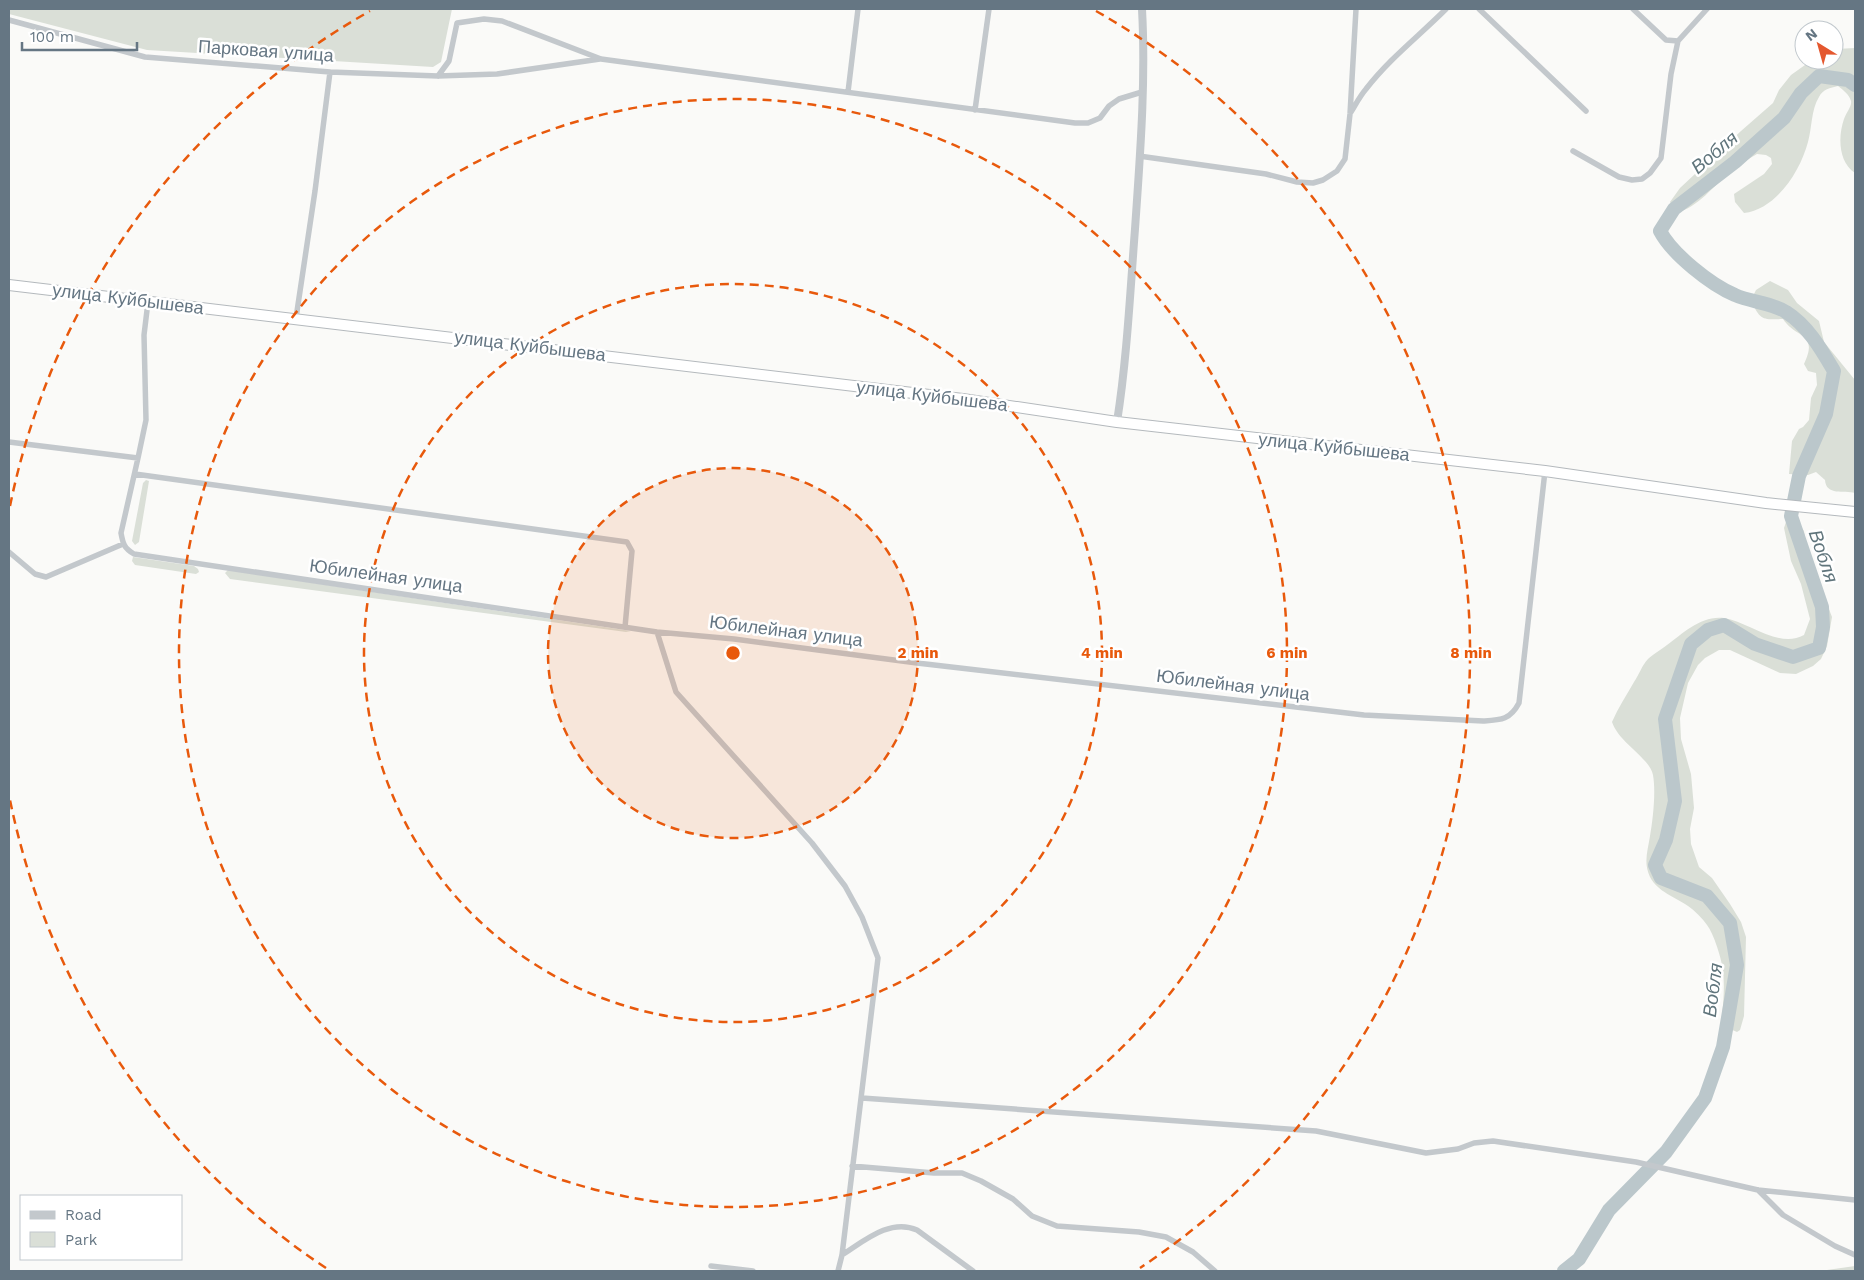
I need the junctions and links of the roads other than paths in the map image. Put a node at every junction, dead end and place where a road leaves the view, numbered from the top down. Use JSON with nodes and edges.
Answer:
{"nodes":[{"id":1,"x":858,"y":9,"type":"edge"},
{"id":2,"x":990,"y":9,"type":"edge"},
{"id":3,"x":1142,"y":9,"type":"edge"},
{"id":4,"x":1356,"y":9,"type":"edge"},
{"id":5,"x":1446,"y":9,"type":"edge"},
{"id":6,"x":1479,"y":9,"type":"edge"},
{"id":7,"x":1633,"y":9,"type":"edge"},
{"id":8,"x":1707,"y":9,"type":"edge"},
{"id":9,"x":9,"y":20,"type":"edge"},
{"id":10,"x":1678,"y":41,"type":"junction"},
{"id":11,"x":601,"y":59,"type":"junction"},
{"id":12,"x":330,"y":72,"type":"junction"},
{"id":13,"x":438,"y":76,"type":"junction"},
{"id":14,"x":848,"y":92,"type":"junction"},
{"id":15,"x":1142,"y":92,"type":"junction"},
{"id":16,"x":975,"y":110,"type":"junction"},
{"id":17,"x":1586,"y":111,"type":"dead end"},
{"id":18,"x":1350,"y":114,"type":"junction"},
{"id":19,"x":1573,"y":151,"type":"dead end"},
{"id":20,"x":1139,"y":156,"type":"junction"},
{"id":21,"x":9,"y":285,"type":"edge"},
{"id":22,"x":148,"y":302,"type":"junction"},
{"id":23,"x":296,"y":318,"type":"junction"},
{"id":24,"x":1117,"y":422,"type":"junction"},
{"id":25,"x":9,"y":442,"type":"edge"},
{"id":26,"x":138,"y":458,"type":"junction"},
{"id":27,"x":1546,"y":471,"type":"junction"},
{"id":28,"x":135,"y":474,"type":"junction"},
{"id":29,"x":1855,"y":512,"type":"edge"},
{"id":30,"x":123,"y":544,"type":"junction"},
{"id":31,"x":9,"y":552,"type":"edge"},
{"id":32,"x":625,"y":627,"type":"junction"},
{"id":33,"x":657,"y":632,"type":"junction"},
{"id":34,"x":862,"y":1098,"type":"junction"},
{"id":35,"x":852,"y":1166,"type":"junction"},
{"id":36,"x":1758,"y":1190,"type":"junction"},
{"id":37,"x":1855,"y":1200,"type":"edge"},
{"id":38,"x":842,"y":1255,"type":"junction"},
{"id":39,"x":1855,"y":1255,"type":"edge"},
{"id":40,"x":711,"y":1266,"type":"dead end"},
{"id":41,"x":753,"y":1271,"type":"edge"},
{"id":42,"x":838,"y":1271,"type":"edge"},
{"id":43,"x":973,"y":1271,"type":"edge"},
{"id":44,"x":1215,"y":1271,"type":"edge"}],
"edges":[{"from":1,"to":14,"type":"street"},
{"from":2,"to":16,"type":"street"},
{"from":3,"to":15,"type":"street"},
{"from":4,"to":18,"type":"street"},
{"from":5,"to":18,"type":"street"},
{"from":6,"to":17,"type":"street"},
{"from":7,"to":10,"type":"street"},
{"from":8,"to":10,"type":"street"},
{"from":9,"to":12,"type":"street","name":"Парковая улица"},
{"from":10,"to":19,"type":"street"},
{"from":11,"to":13,"type":"street","name":"Парковая улица"},
{"from":11,"to":13,"type":"street"},
{"from":11,"to":14,"type":"street"},
{"from":12,"to":13,"type":"street","name":"Парковая улица"},
{"from":12,"to":23,"type":"street"},
{"from":14,"to":16,"type":"street"},
{"from":15,"to":16,"type":"street"},
{"from":15,"to":20,"type":"street"},
{"from":18,"to":20,"type":"street"},
{"from":20,"to":24,"type":"street"},
{"from":21,"to":22,"type":"highway","name":"улица Куйбышева"},
{"from":22,"to":23,"type":"highway","name":"улица Куйбышева"},
{"from":22,"to":26,"type":"street"},
{"from":23,"to":24,"type":"highway","name":"улица Куйбышева"},
{"from":24,"to":27,"type":"highway","name":"улица Куйбышева"},
{"from":25,"to":26,"type":"street"},
{"from":26,"to":28,"type":"street"},
{"from":27,"to":29,"type":"highway","name":"улица Куйбышева"},
{"from":27,"to":33,"type":"street","name":"Юбилейная улица"},
{"from":28,"to":30,"type":"street"},
{"from":28,"to":32,"type":"street"},
{"from":30,"to":31,"type":"street"},
{"from":30,"to":32,"type":"street","name":"Юбилейная улица"},
{"from":32,"to":33,"type":"street","name":"Юбилейная улица"},
{"from":33,"to":34,"type":"street"},
{"from":34,"to":35,"type":"street"},
{"from":34,"to":36,"type":"street"},
{"from":35,"to":38,"type":"street"},
{"from":35,"to":44,"type":"street"},
{"from":36,"to":37,"type":"street"},
{"from":36,"to":39,"type":"street"},
{"from":38,"to":42,"type":"street"},
{"from":38,"to":43,"type":"street"},
{"from":40,"to":41,"type":"street"}]}
